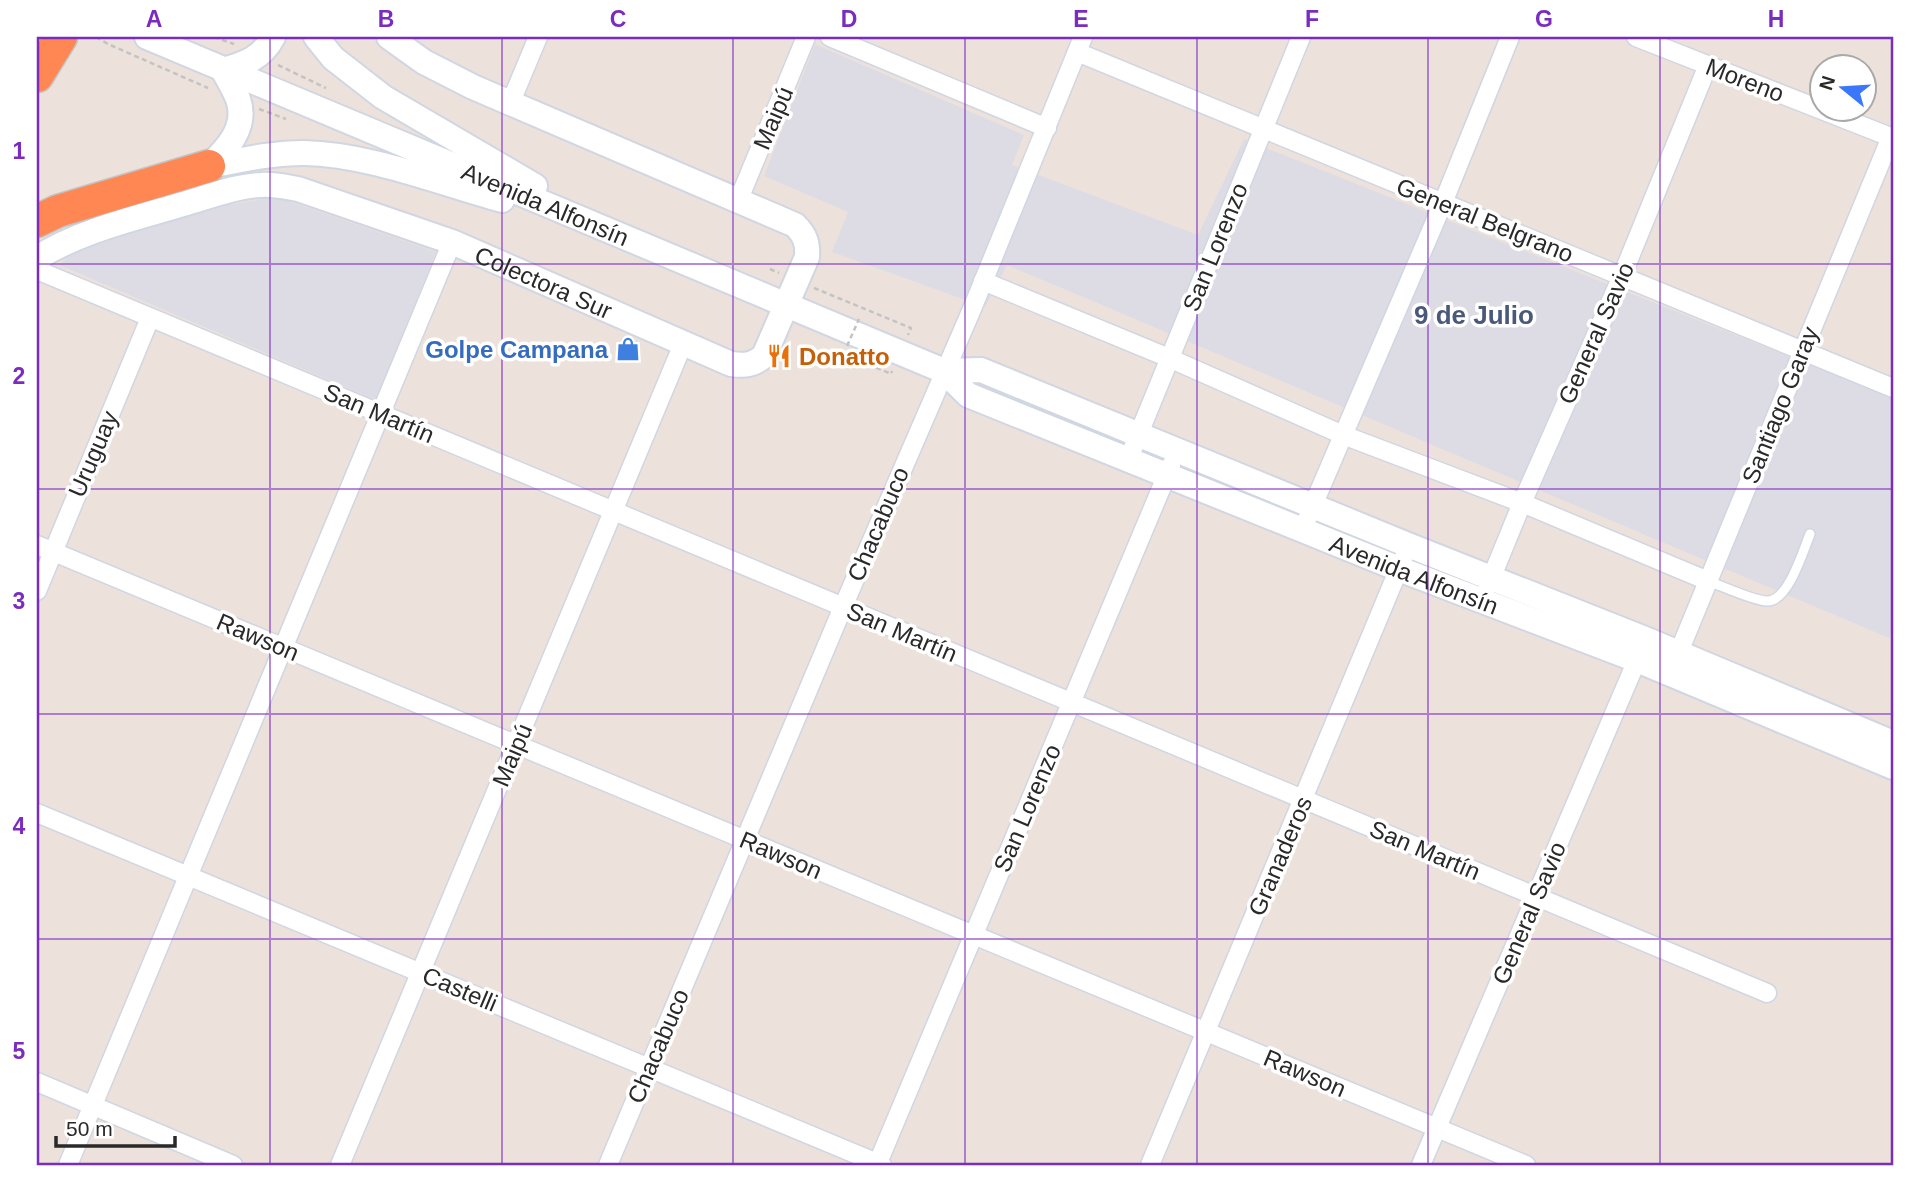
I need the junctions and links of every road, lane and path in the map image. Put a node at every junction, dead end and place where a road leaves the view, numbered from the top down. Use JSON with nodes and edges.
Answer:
{"nodes":[{"id":1,"x":61,"y":37,"type":"edge"},
{"id":2,"x":96,"y":37,"type":"edge"},
{"id":3,"x":147,"y":37,"type":"edge"},
{"id":4,"x":214,"y":37,"type":"edge"},
{"id":5,"x":273,"y":37,"type":"edge"},
{"id":6,"x":316,"y":37,"type":"edge"},
{"id":7,"x":389,"y":37,"type":"edge"},
{"id":8,"x":538,"y":37,"type":"edge"},
{"id":9,"x":806,"y":37,"type":"edge"},
{"id":10,"x":830,"y":37,"type":"edge"},
{"id":11,"x":1301,"y":37,"type":"edge"},
{"id":12,"x":1510,"y":37,"type":"edge"},
{"id":13,"x":1636,"y":37,"type":"edge"},
{"id":14,"x":1080,"y":44,"type":"edge"},
{"id":15,"x":241,"y":46,"type":"dead end"},
{"id":16,"x":1708,"y":65,"type":"junction"},
{"id":17,"x":223,"y":70,"type":"junction"},
{"id":18,"x":37,"y":76,"type":"edge"},
{"id":19,"x":510,"y":104,"type":"junction"},
{"id":20,"x":249,"y":105,"type":"junction"},
{"id":21,"x":1047,"y":128,"type":"junction"},
{"id":22,"x":1263,"y":129,"type":"junction"},
{"id":23,"x":1892,"y":138,"type":"edge"},
{"id":24,"x":209,"y":166,"type":"junction"},
{"id":25,"x":738,"y":199,"type":"junction"},
{"id":26,"x":1443,"y":203,"type":"junction"},
{"id":27,"x":37,"y":221,"type":"edge"},
{"id":28,"x":608,"y":230,"type":"junction"},
{"id":29,"x":452,"y":242,"type":"junction"},
{"id":30,"x":37,"y":258,"type":"edge"},
{"id":31,"x":770,"y":269,"type":"dead end"},
{"id":32,"x":37,"y":270,"type":"edge"},
{"id":33,"x":1622,"y":276,"type":"junction"},
{"id":34,"x":798,"y":281,"type":"junction"},
{"id":35,"x":983,"y":281,"type":"junction"},
{"id":36,"x":788,"y":305,"type":"junction"},
{"id":37,"x":859,"y":317,"type":"dead end"},
{"id":38,"x":150,"y":318,"type":"junction"},
{"id":39,"x":908,"y":336,"type":"dead end"},
{"id":40,"x":683,"y":344,"type":"junction"},
{"id":41,"x":847,"y":346,"type":"dead end"},
{"id":42,"x":1803,"y":351,"type":"junction"},
{"id":43,"x":1169,"y":358,"type":"junction"},
{"id":44,"x":944,"y":371,"type":"junction"},
{"id":45,"x":1893,"y":388,"type":"edge"},
{"id":46,"x":381,"y":414,"type":"junction"},
{"id":47,"x":1139,"y":434,"type":"junction"},
{"id":48,"x":1343,"y":435,"type":"junction"},
{"id":49,"x":1177,"y":450,"type":"junction"},
{"id":50,"x":1129,"y":458,"type":"junction"},
{"id":51,"x":1167,"y":475,"type":"junction"},
{"id":52,"x":1522,"y":503,"type":"junction"},
{"id":53,"x":1313,"y":506,"type":"junction"},
{"id":54,"x":613,"y":511,"type":"junction"},
{"id":55,"x":1303,"y":530,"type":"junction"},
{"id":56,"x":1810,"y":534,"type":"dead end"},
{"id":57,"x":1408,"y":545,"type":"junction"},
{"id":58,"x":45,"y":548,"type":"edge"},
{"id":59,"x":1399,"y":569,"type":"junction"},
{"id":60,"x":1708,"y":581,"type":"junction"},
{"id":61,"x":1488,"y":589,"type":"junction"},
{"id":62,"x":37,"y":591,"type":"edge"},
{"id":63,"x":843,"y":607,"type":"junction"},
{"id":64,"x":284,"y":648,"type":"junction"},
{"id":65,"x":1637,"y":660,"type":"junction"},
{"id":66,"x":1674,"y":664,"type":"junction"},
{"id":67,"x":1072,"y":703,"type":"junction"},
{"id":68,"x":1893,"y":743,"type":"edge"},
{"id":69,"x":516,"y":745,"type":"junction"},
{"id":70,"x":1893,"y":767,"type":"edge"},
{"id":71,"x":1304,"y":800,"type":"junction"},
{"id":72,"x":37,"y":813,"type":"edge"},
{"id":73,"x":745,"y":840,"type":"junction"},
{"id":74,"x":189,"y":876,"type":"junction"},
{"id":75,"x":1536,"y":897,"type":"junction"},
{"id":76,"x":974,"y":935,"type":"junction"},
{"id":77,"x":421,"y":973,"type":"junction"},
{"id":78,"x":1767,"y":993,"type":"dead end"},
{"id":79,"x":1206,"y":1032,"type":"junction"},
{"id":80,"x":649,"y":1068,"type":"junction"},
{"id":81,"x":37,"y":1082,"type":"edge"},
{"id":82,"x":93,"y":1106,"type":"junction"},
{"id":83,"x":1437,"y":1128,"type":"junction"},
{"id":84,"x":68,"y":1165,"type":"edge"},
{"id":85,"x":233,"y":1165,"type":"edge"},
{"id":86,"x":340,"y":1165,"type":"edge"},
{"id":87,"x":608,"y":1165,"type":"edge"},
{"id":88,"x":879,"y":1165,"type":"edge"},
{"id":89,"x":1150,"y":1165,"type":"edge"},
{"id":90,"x":1421,"y":1165,"type":"edge"},
{"id":91,"x":1526,"y":1165,"type":"edge"}],
"edges":[{"from":1,"to":18,"type":"highway"},
{"from":2,"to":20,"type":"path"},
{"from":3,"to":17,"type":"main road","name":"Avenida Alfonsín"},
{"from":4,"to":15,"type":"path"},
{"from":5,"to":17,"type":"main road"},
{"from":6,"to":28,"type":"main road"},
{"from":7,"to":19,"type":"main road","name":"Colectora Sur"},
{"from":8,"to":19,"type":"street"},
{"from":9,"to":25,"type":"street","name":"Maipú"},
{"from":10,"to":21,"type":"street"},
{"from":11,"to":22,"type":"street","name":"San Lorenzo"},
{"from":12,"to":26,"type":"street"},
{"from":13,"to":16,"type":"street","name":"Moreno"},
{"from":14,"to":21,"type":"street","name":"Chacabuco"},
{"from":14,"to":22,"type":"street","name":"General Belgrano"},
{"from":16,"to":23,"type":"street","name":"Moreno"},
{"from":16,"to":33,"type":"street","name":"General Savio"},
{"from":17,"to":20,"type":"main road"},
{"from":17,"to":28,"type":"main road","name":"Avenida Alfonsín"},
{"from":19,"to":25,"type":"main road","name":"Colectora Sur"},
{"from":20,"to":24,"type":"main road"},
{"from":21,"to":35,"type":"street","name":"Chacabuco"},
{"from":22,"to":26,"type":"street","name":"General Belgrano"},
{"from":22,"to":43,"type":"street","name":"San Lorenzo"},
{"from":23,"to":42,"type":"street","name":"Santiago Garay"},
{"from":24,"to":27,"type":"highway"},
{"from":24,"to":28,"type":"main road"},
{"from":25,"to":34,"type":"main road","name":"Colectora Sur"},
{"from":26,"to":33,"type":"street","name":"General Belgrano"},
{"from":26,"to":48,"type":"street"},
{"from":28,"to":36,"type":"main road","name":"Avenida Alfonsín"},
{"from":29,"to":30,"type":"main road","name":"Colectora Sur"},
{"from":29,"to":40,"type":"main road","name":"Colectora Sur"},
{"from":29,"to":46,"type":"street"},
{"from":31,"to":34,"type":"path"},
{"from":32,"to":38,"type":"street","name":"San Martín"},
{"from":33,"to":42,"type":"street","name":"General Belgrano"},
{"from":33,"to":52,"type":"street","name":"General Savio"},
{"from":34,"to":36,"type":"main road","name":"Colectora Sur"},
{"from":34,"to":39,"type":"path"},
{"from":35,"to":43,"type":"street"},
{"from":35,"to":44,"type":"street","name":"Chacabuco"},
{"from":36,"to":40,"type":"main road","name":"Colectora Sur"},
{"from":36,"to":44,"type":"main road","name":"Avenida Alfonsín"},
{"from":37,"to":41,"type":"path","bridge":true},
{"from":38,"to":46,"type":"street","name":"San Martín"},
{"from":38,"to":58,"type":"street","name":"Uruguay"},
{"from":40,"to":54,"type":"street","name":"Maipú"},
{"from":42,"to":45,"type":"street","name":"General Belgrano"},
{"from":42,"to":60,"type":"street","name":"Santiago Garay"},
{"from":43,"to":47,"type":"street","name":"San Lorenzo"},
{"from":43,"to":48,"type":"street"},
{"from":44,"to":47,"type":"main road","name":"Avenida Alfonsín"},
{"from":44,"to":50,"type":"main road","name":"Avenida Alfonsín"},
{"from":44,"to":63,"type":"street","name":"Chacabuco"},
{"from":46,"to":54,"type":"street","name":"San Martín"},
{"from":46,"to":64,"type":"street"},
{"from":47,"to":49,"type":"main road","name":"Avenida Alfonsín"},
{"from":47,"to":50,"type":"street","name":"San Lorenzo"},
{"from":48,"to":52,"type":"street"},
{"from":48,"to":53,"type":"street"},
{"from":49,"to":51,"type":"street","name":"San Lorenzo"},
{"from":49,"to":53,"type":"main road","name":"Avenida Alfonsín"},
{"from":50,"to":51,"type":"main road","name":"Avenida Alfonsín"},
{"from":51,"to":55,"type":"main road","name":"Avenida Alfonsín"},
{"from":51,"to":67,"type":"street","name":"San Lorenzo"},
{"from":52,"to":60,"type":"street"},
{"from":52,"to":61,"type":"street","name":"General Savio"},
{"from":53,"to":55,"type":"street"},
{"from":53,"to":57,"type":"main road","name":"Avenida Alfonsín"},
{"from":54,"to":63,"type":"street","name":"San Martín"},
{"from":54,"to":69,"type":"street","name":"Maipú"},
{"from":55,"to":59,"type":"main road","name":"Avenida Alfonsín"},
{"from":56,"to":60,"type":"lane"},
{"from":57,"to":59,"type":"street","name":"Granaderos"},
{"from":57,"to":61,"type":"main road","name":"Avenida Alfonsín"},
{"from":58,"to":62,"type":"street","name":"Uruguay"},
{"from":58,"to":64,"type":"street","name":"Rawson"},
{"from":59,"to":61,"type":"main road","name":"Avenida Alfonsín"},
{"from":59,"to":71,"type":"street","name":"Granaderos"},
{"from":60,"to":66,"type":"street","name":"Santiago Garay"},
{"from":61,"to":65,"type":"main road","name":"Avenida Alfonsín"},
{"from":61,"to":66,"type":"main road","name":"Avenida Alfonsín"},
{"from":63,"to":67,"type":"street","name":"San Martín"},
{"from":63,"to":73,"type":"street","name":"Chacabuco"},
{"from":64,"to":69,"type":"street","name":"Rawson"},
{"from":64,"to":74,"type":"street"},
{"from":65,"to":66,"type":"main road","name":"Avenida Alfonsín"},
{"from":65,"to":75,"type":"street","name":"General Savio"},
{"from":66,"to":68,"type":"main road","name":"Avenida Alfonsín"},
{"from":66,"to":70,"type":"main road","name":"Avenida Alfonsín"},
{"from":67,"to":71,"type":"street","name":"San Martín"},
{"from":67,"to":76,"type":"street","name":"San Lorenzo"},
{"from":69,"to":73,"type":"street","name":"Rawson"},
{"from":69,"to":77,"type":"street","name":"Maipú"},
{"from":71,"to":75,"type":"street","name":"San Martín"},
{"from":71,"to":79,"type":"street","name":"Granaderos"},
{"from":72,"to":74,"type":"street","name":"Castelli"},
{"from":73,"to":76,"type":"street","name":"Rawson"},
{"from":73,"to":80,"type":"street","name":"Chacabuco"},
{"from":74,"to":77,"type":"street","name":"Castelli"},
{"from":74,"to":82,"type":"street"},
{"from":75,"to":78,"type":"street","name":"San Martín"},
{"from":75,"to":83,"type":"street","name":"General Savio"},
{"from":76,"to":79,"type":"street","name":"Rawson"},
{"from":76,"to":88,"type":"street","name":"San Lorenzo"},
{"from":77,"to":80,"type":"street","name":"Castelli"},
{"from":77,"to":86,"type":"street","name":"Maipú"},
{"from":79,"to":83,"type":"street","name":"Rawson"},
{"from":79,"to":89,"type":"street","name":"Granaderos"},
{"from":80,"to":87,"type":"street","name":"Chacabuco"},
{"from":80,"to":88,"type":"street","name":"Castelli"},
{"from":81,"to":82,"type":"street"},
{"from":82,"to":84,"type":"street"},
{"from":82,"to":85,"type":"street"},
{"from":83,"to":90,"type":"street","name":"General Savio"},
{"from":83,"to":91,"type":"street","name":"Rawson"}]}
